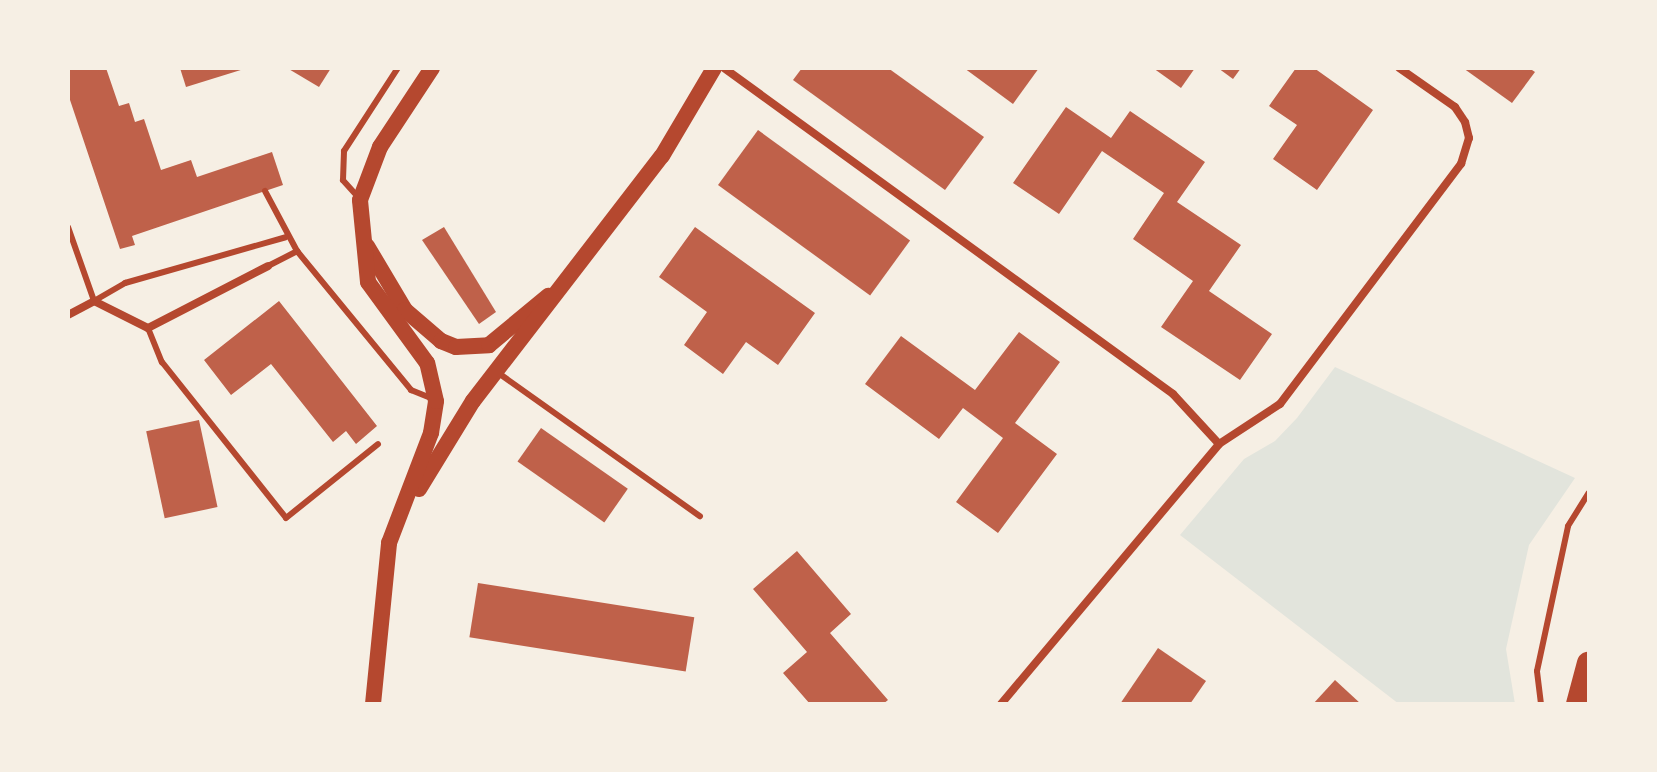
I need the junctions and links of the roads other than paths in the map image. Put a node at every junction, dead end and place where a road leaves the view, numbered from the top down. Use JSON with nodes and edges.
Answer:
{"nodes":[{"id":1,"x":398,"y":68,"type":"edge"},
{"id":2,"x":432,"y":68,"type":"edge"},
{"id":3,"x":714,"y":68,"type":"edge"},
{"id":4,"x":724,"y":68,"type":"edge"},
{"id":5,"x":1399,"y":68,"type":"edge"},
{"id":6,"x":265,"y":191,"type":"dead end"},
{"id":7,"x":360,"y":200,"type":"junction"},
{"id":8,"x":68,"y":227,"type":"edge"},
{"id":9,"x":286,"y":237,"type":"junction"},
{"id":10,"x":363,"y":237,"type":"junction"},
{"id":11,"x":297,"y":251,"type":"junction"},
{"id":12,"x":268,"y":266,"type":"joint"},
{"id":13,"x":564,"y":282,"type":"junction"},
{"id":14,"x":94,"y":301,"type":"junction"},
{"id":15,"x":68,"y":315,"type":"edge"},
{"id":16,"x":148,"y":328,"type":"junction"},
{"id":17,"x":497,"y":372,"type":"junction"},
{"id":18,"x":436,"y":401,"type":"junction"},
{"id":19,"x":378,"y":444,"type":"dead end"},
{"id":20,"x":1219,"y":444,"type":"junction"},
{"id":21,"x":1589,"y":493,"type":"edge"},
{"id":22,"x":700,"y":516,"type":"dead end"},
{"id":23,"x":389,"y":543,"type":"junction"},
{"id":24,"x":1589,"y":663,"type":"edge"},
{"id":25,"x":373,"y":704,"type":"edge"},
{"id":26,"x":1001,"y":704,"type":"edge"},
{"id":27,"x":1541,"y":704,"type":"edge"},
{"id":28,"x":1578,"y":704,"type":"edge"}],
"edges":[{"from":1,"to":7,"type":"lane"},
{"from":2,"to":7,"type":"main road"},
{"from":3,"to":13,"type":"main road"},
{"from":4,"to":20,"type":"street"},
{"from":5,"to":20,"type":"street"},
{"from":6,"to":9,"type":"lane"},
{"from":7,"to":10,"type":"main road"},
{"from":8,"to":14,"type":"lane"},
{"from":9,"to":11,"type":"lane"},
{"from":9,"to":14,"type":"lane"},
{"from":10,"to":13,"type":"main road"},
{"from":10,"to":18,"type":"main road"},
{"from":11,"to":12,"type":"lane"},
{"from":11,"to":18,"type":"lane"},
{"from":12,"to":16,"type":"street"},
{"from":13,"to":17,"type":"main road"},
{"from":14,"to":15,"type":"street"},
{"from":14,"to":16,"type":"street"},
{"from":16,"to":19,"type":"lane"},
{"from":17,"to":22,"type":"lane"},
{"from":17,"to":23,"type":"main road"},
{"from":18,"to":23,"type":"main road"},
{"from":20,"to":26,"type":"street"},
{"from":21,"to":27,"type":"lane"},
{"from":23,"to":25,"type":"main road"},
{"from":24,"to":28,"type":"highway"}]}
